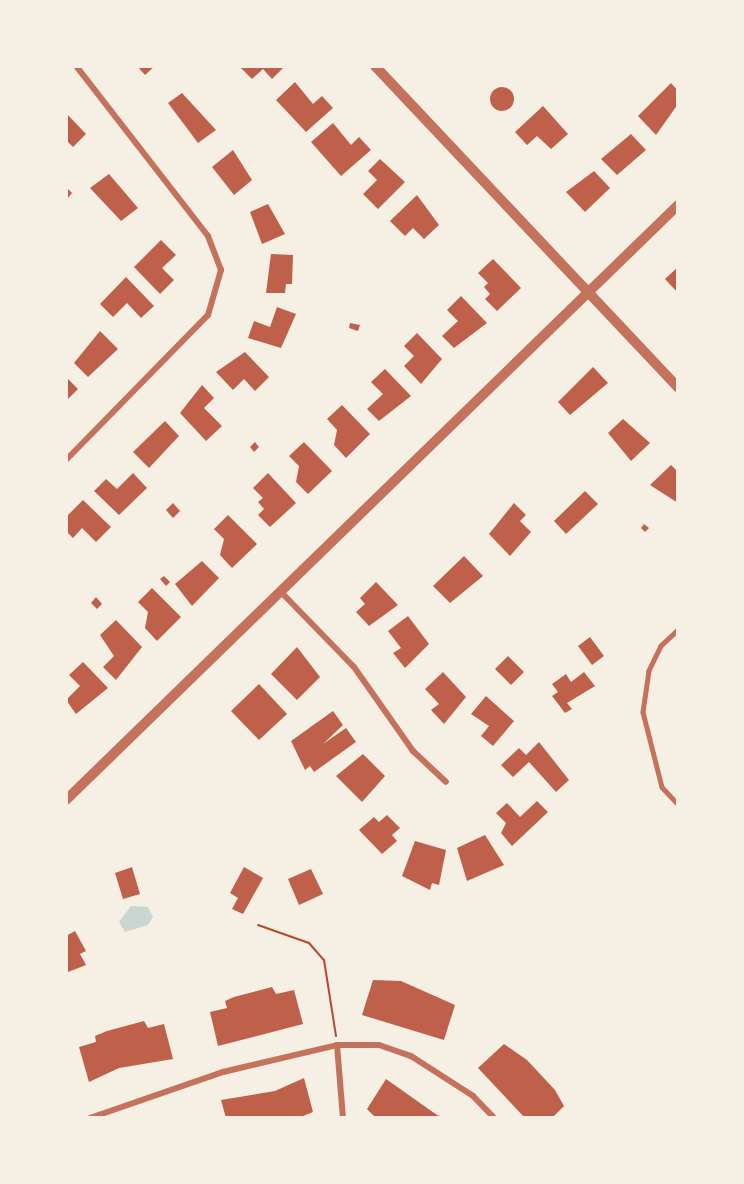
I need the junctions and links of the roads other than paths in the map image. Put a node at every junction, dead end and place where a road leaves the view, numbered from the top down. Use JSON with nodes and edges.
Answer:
{"nodes":[{"id":1,"x":76,"y":66,"type":"edge"},
{"id":2,"x":375,"y":66,"type":"edge"},
{"id":3,"x":678,"y":205,"type":"edge"},
{"id":4,"x":588,"y":293,"type":"junction"},
{"id":5,"x":678,"y":388,"type":"edge"},
{"id":6,"x":66,"y":460,"type":"edge"},
{"id":7,"x":280,"y":591,"type":"junction"},
{"id":8,"x":678,"y":630,"type":"edge"},
{"id":9,"x":446,"y":782,"type":"dead end"},
{"id":10,"x":66,"y":800,"type":"edge"},
{"id":11,"x":678,"y":804,"type":"edge"},
{"id":12,"x":337,"y":1045,"type":"junction"},
{"id":13,"x":90,"y":1118,"type":"edge"},
{"id":14,"x":343,"y":1118,"type":"edge"},
{"id":15,"x":494,"y":1118,"type":"edge"}],
"edges":[{"from":1,"to":6,"type":"street"},
{"from":2,"to":4,"type":"street"},
{"from":3,"to":4,"type":"street"},
{"from":4,"to":5,"type":"street"},
{"from":4,"to":7,"type":"street"},
{"from":7,"to":9,"type":"street"},
{"from":7,"to":10,"type":"street"},
{"from":8,"to":11,"type":"lane"},
{"from":12,"to":13,"type":"street"},
{"from":12,"to":14,"type":"street"},
{"from":12,"to":15,"type":"street"}]}
